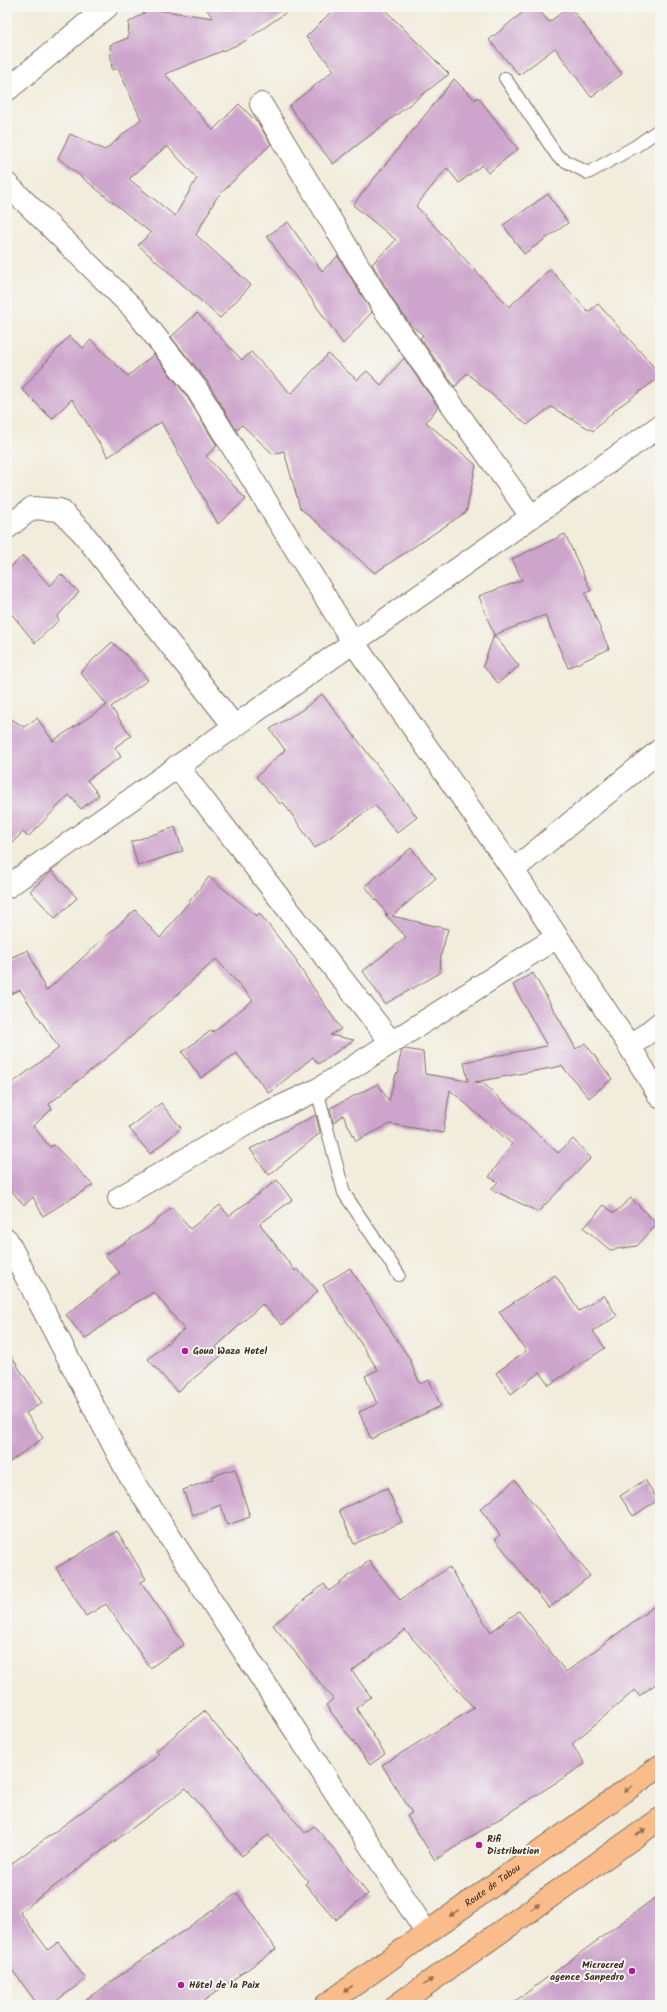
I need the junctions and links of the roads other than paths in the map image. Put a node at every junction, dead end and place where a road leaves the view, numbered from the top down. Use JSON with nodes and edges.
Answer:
{"nodes":[{"id":1,"x":107,"y":7,"type":"edge"},
{"id":2,"x":505,"y":78,"type":"dead end"},
{"id":3,"x":7,"y":90,"type":"edge"},
{"id":4,"x":261,"y":104,"type":"dead end"},
{"id":5,"x":660,"y":129,"type":"edge"},
{"id":6,"x":7,"y":184,"type":"edge"},
{"id":7,"x":660,"y":426,"type":"edge"},
{"id":8,"x":530,"y":516,"type":"junction"},
{"id":9,"x":7,"y":528,"type":"edge"},
{"id":10,"x":353,"y":642,"type":"junction"},
{"id":11,"x":234,"y":726,"type":"junction"},
{"id":12,"x":660,"y":750,"type":"edge"},
{"id":13,"x":177,"y":766,"type":"junction"},
{"id":14,"x":513,"y":870,"type":"junction"},
{"id":15,"x":7,"y":887,"type":"edge"},
{"id":16,"x":557,"y":936,"type":"junction"},
{"id":17,"x":660,"y":1023,"type":"edge"},
{"id":18,"x":391,"y":1042,"type":"junction"},
{"id":19,"x":630,"y":1047,"type":"junction"},
{"id":20,"x":317,"y":1090,"type":"junction"},
{"id":21,"x":660,"y":1097,"type":"edge"},
{"id":22,"x":119,"y":1198,"type":"dead end"},
{"id":23,"x":7,"y":1240,"type":"edge"},
{"id":24,"x":399,"y":1275,"type":"dead end"},
{"id":25,"x":660,"y":1766,"type":"edge"},
{"id":26,"x":660,"y":1819,"type":"edge"},
{"id":27,"x":426,"y":1932,"type":"junction"},
{"id":28,"x":326,"y":2005,"type":"edge"},
{"id":29,"x":398,"y":2005,"type":"edge"}],
"edges":[{"from":1,"to":3,"type":"street"},
{"from":2,"to":5,"type":"lane"},
{"from":4,"to":8,"type":"street"},
{"from":6,"to":10,"type":"street"},
{"from":7,"to":8,"type":"street"},
{"from":8,"to":10,"type":"street"},
{"from":9,"to":11,"type":"street"},
{"from":10,"to":11,"type":"street"},
{"from":10,"to":14,"type":"street"},
{"from":11,"to":13,"type":"street"},
{"from":12,"to":14,"type":"street"},
{"from":13,"to":15,"type":"street"},
{"from":13,"to":18,"type":"street"},
{"from":14,"to":16,"type":"street"},
{"from":16,"to":18,"type":"street"},
{"from":16,"to":19,"type":"street"},
{"from":17,"to":19,"type":"street"},
{"from":18,"to":20,"type":"street"},
{"from":19,"to":21,"type":"street"},
{"from":20,"to":22,"type":"street"},
{"from":20,"to":24,"type":"lane"},
{"from":23,"to":27,"type":"street"},
{"from":25,"to":27,"type":"main road","name":"Route de Tabou","one_way":true},
{"from":29,"to":26,"type":"main road","one_way":true},
{"from":27,"to":28,"type":"main road","name":"Route de Tabou","one_way":true}]}
